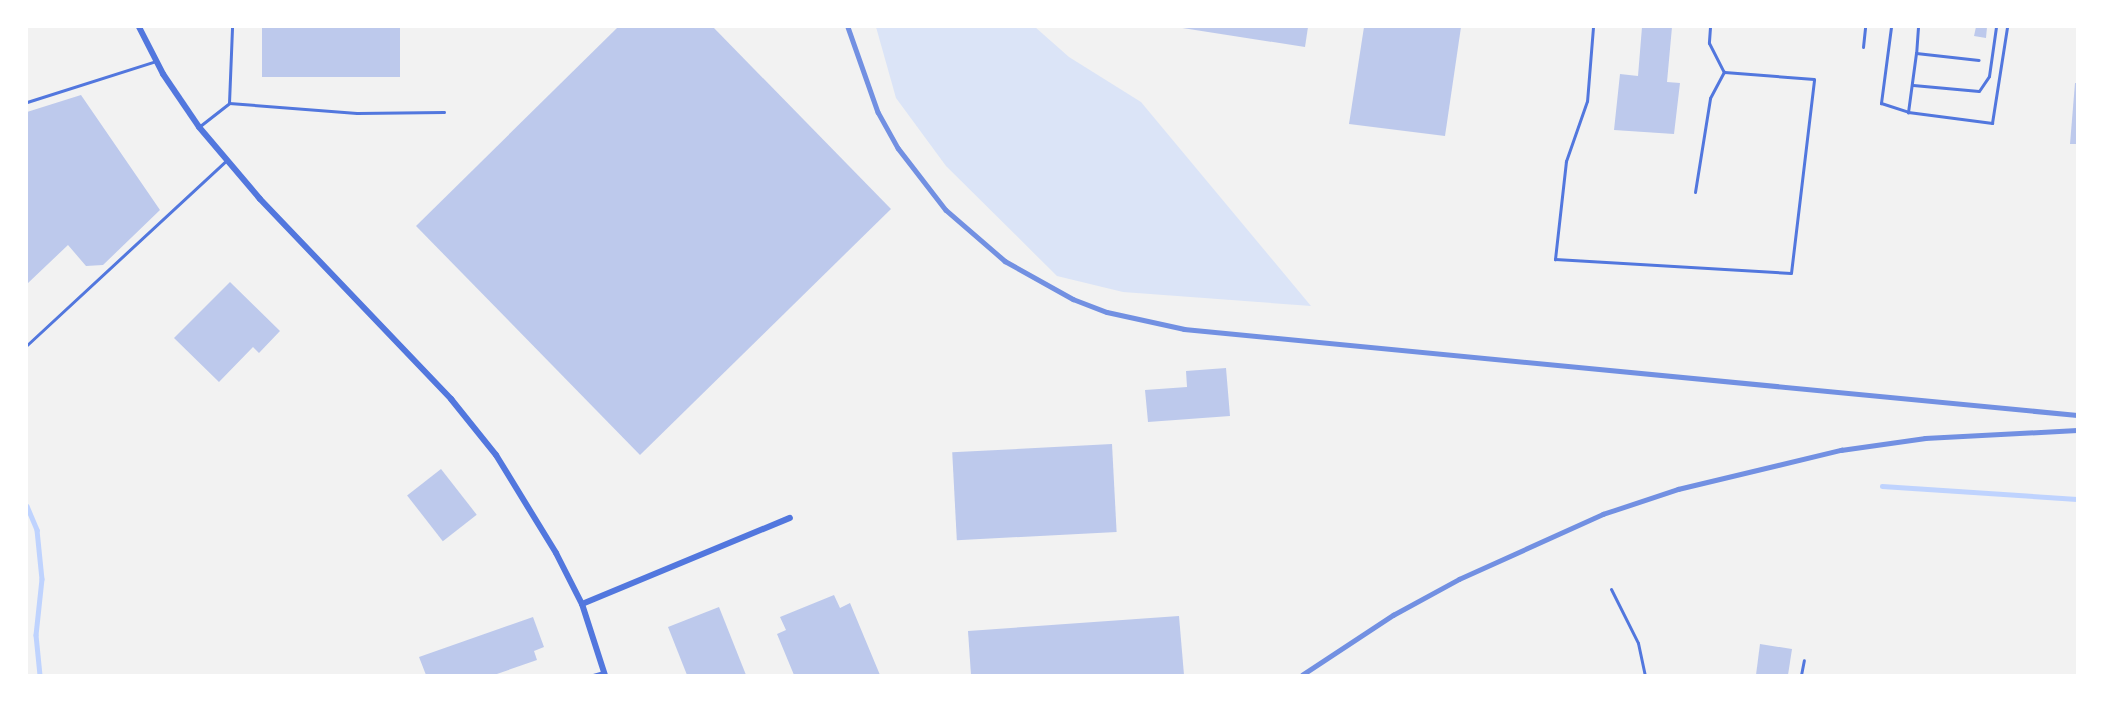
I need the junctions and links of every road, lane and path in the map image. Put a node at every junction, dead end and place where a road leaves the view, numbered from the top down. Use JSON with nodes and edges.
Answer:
{"nodes":[{"id":1,"x":139,"y":27,"type":"edge"},
{"id":2,"x":232,"y":27,"type":"edge"},
{"id":3,"x":1593,"y":27,"type":"edge"},
{"id":4,"x":1710,"y":27,"type":"edge"},
{"id":5,"x":1865,"y":27,"type":"edge"},
{"id":6,"x":1891,"y":27,"type":"edge"},
{"id":7,"x":1924,"y":27,"type":"edge"},
{"id":8,"x":1996,"y":27,"type":"edge"},
{"id":9,"x":2007,"y":27,"type":"edge"},
{"id":10,"x":1918,"y":29,"type":"edge"},
{"id":11,"x":1863,"y":47,"type":"dead end"},
{"id":12,"x":1916,"y":52,"type":"junction"},
{"id":13,"x":1979,"y":60,"type":"dead end"},
{"id":14,"x":156,"y":61,"type":"junction"},
{"id":15,"x":1724,"y":72,"type":"junction"},
{"id":16,"x":1912,"y":85,"type":"junction"},
{"id":17,"x":27,"y":102,"type":"edge"},
{"id":18,"x":230,"y":103,"type":"junction"},
{"id":19,"x":444,"y":112,"type":"dead end"},
{"id":20,"x":1908,"y":112,"type":"junction"},
{"id":21,"x":199,"y":127,"type":"junction"},
{"id":22,"x":227,"y":160,"type":"junction"},
{"id":23,"x":1695,"y":192,"type":"dead end"},
{"id":24,"x":27,"y":345,"type":"edge"},
{"id":25,"x":790,"y":518,"type":"dead end"},
{"id":26,"x":1611,"y":589,"type":"dead end"},
{"id":27,"x":582,"y":604,"type":"junction"},
{"id":28,"x":1804,"y":660,"type":"dead end"},
{"id":29,"x":605,"y":673,"type":"edge"},
{"id":30,"x":594,"y":675,"type":"edge"},
{"id":31,"x":1645,"y":675,"type":"edge"},
{"id":32,"x":1801,"y":675,"type":"edge"}],
"edges":[{"from":1,"to":14,"type":"street"},
{"from":2,"to":18,"type":"lane"},
{"from":3,"to":15,"type":"lane"},
{"from":4,"to":15,"type":"lane"},
{"from":5,"to":11,"type":"lane"},
{"from":6,"to":20,"type":"lane"},
{"from":7,"to":10,"type":"lane"},
{"from":8,"to":16,"type":"lane"},
{"from":9,"to":20,"type":"lane"},
{"from":10,"to":12,"type":"lane"},
{"from":12,"to":13,"type":"lane"},
{"from":12,"to":16,"type":"lane"},
{"from":14,"to":17,"type":"lane"},
{"from":14,"to":21,"type":"street"},
{"from":15,"to":23,"type":"lane"},
{"from":16,"to":20,"type":"lane"},
{"from":18,"to":19,"type":"lane"},
{"from":18,"to":21,"type":"lane"},
{"from":21,"to":22,"type":"street"},
{"from":22,"to":24,"type":"lane"},
{"from":22,"to":27,"type":"street"},
{"from":25,"to":27,"type":"street"},
{"from":26,"to":31,"type":"lane"},
{"from":27,"to":29,"type":"street"},
{"from":28,"to":32,"type":"lane"},
{"from":29,"to":30,"type":"lane"}]}
